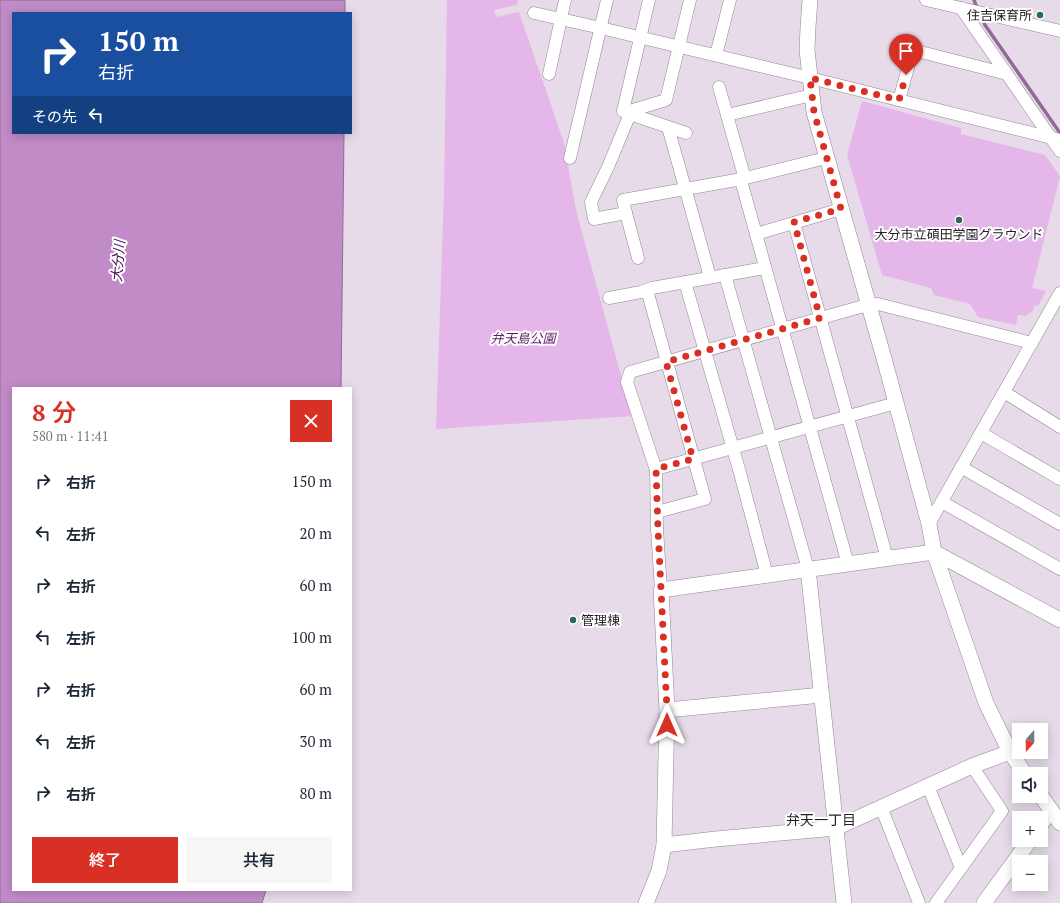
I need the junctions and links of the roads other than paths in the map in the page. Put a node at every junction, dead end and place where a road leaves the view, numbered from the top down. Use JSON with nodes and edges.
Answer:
{"nodes":[{"id":1,"x":565,"y":0,"type":"edge"},
{"id":2,"x":607,"y":0,"type":"edge"},
{"id":3,"x":649,"y":0,"type":"edge"},
{"id":4,"x":690,"y":0,"type":"edge"},
{"id":5,"x":730,"y":0,"type":"edge"},
{"id":6,"x":810,"y":0,"type":"edge"},
{"id":7,"x":926,"y":0,"type":"edge"},
{"id":8,"x":966,"y":9,"type":"junction"},
{"id":9,"x":534,"y":13,"type":"dead end"},
{"id":10,"x":561,"y":19,"type":"junction"},
{"id":11,"x":601,"y":28,"type":"junction"},
{"id":12,"x":1060,"y":31,"type":"edge"},
{"id":13,"x":640,"y":37,"type":"junction"},
{"id":14,"x":678,"y":46,"type":"junction"},
{"id":15,"x":716,"y":55,"type":"junction"},
{"id":16,"x":549,"y":74,"type":"dead end"},
{"id":17,"x":1007,"y":74,"type":"junction"},
{"id":18,"x":810,"y":78,"type":"junction"},
{"id":19,"x":719,"y":88,"type":"dead end"},
{"id":20,"x":812,"y":95,"type":"junction"},
{"id":21,"x":899,"y":100,"type":"junction"},
{"id":22,"x":630,"y":114,"type":"junction"},
{"id":23,"x":727,"y":115,"type":"junction"},
{"id":24,"x":668,"y":127,"type":"junction"},
{"id":25,"x":686,"y":133,"type":"dead end"},
{"id":26,"x":1055,"y":139,"type":"edge"},
{"id":27,"x":1060,"y":151,"type":"edge"},
{"id":28,"x":570,"y":158,"type":"dead end"},
{"id":29,"x":826,"y":158,"type":"junction"},
{"id":30,"x":742,"y":179,"type":"junction"},
{"id":31,"x":686,"y":189,"type":"junction"},
{"id":32,"x":841,"y":209,"type":"junction"},
{"id":33,"x":626,"y":213,"type":"junction"},
{"id":34,"x":794,"y":222,"type":"junction"},
{"id":35,"x":756,"y":234,"type":"junction"},
{"id":36,"x":638,"y":258,"type":"dead end"},
{"id":37,"x":765,"y":268,"type":"junction"},
{"id":38,"x":725,"y":275,"type":"junction"},
{"id":39,"x":710,"y":277,"type":"junction"},
{"id":40,"x":685,"y":282,"type":"junction"},
{"id":41,"x":647,"y":290,"type":"junction"},
{"id":42,"x":1060,"y":293,"type":"edge"},
{"id":43,"x":609,"y":298,"type":"dead end"},
{"id":44,"x":868,"y":305,"type":"junction"},
{"id":45,"x":820,"y":318,"type":"junction"},
{"id":46,"x":782,"y":329,"type":"junction"},
{"id":47,"x":744,"y":340,"type":"junction"},
{"id":48,"x":1032,"y":343,"type":"junction"},
{"id":49,"x":705,"y":351,"type":"junction"},
{"id":50,"x":666,"y":362,"type":"junction"},
{"id":51,"x":1004,"y":392,"type":"junction"},
{"id":52,"x":896,"y":403,"type":"junction"},
{"id":53,"x":848,"y":416,"type":"junction"},
{"id":54,"x":810,"y":427,"type":"junction"},
{"id":55,"x":1060,"y":427,"type":"edge"},
{"id":56,"x":980,"y":434,"type":"junction"},
{"id":57,"x":771,"y":437,"type":"junction"},
{"id":58,"x":733,"y":448,"type":"junction"},
{"id":59,"x":693,"y":459,"type":"junction"},
{"id":60,"x":961,"y":468,"type":"junction"},
{"id":61,"x":656,"y":469,"type":"junction"},
{"id":62,"x":1060,"y":479,"type":"edge"},
{"id":63,"x":942,"y":502,"type":"junction"},
{"id":64,"x":657,"y":512,"type":"junction"},
{"id":65,"x":929,"y":524,"type":"junction"},
{"id":66,"x":1060,"y":524,"type":"edge"},
{"id":67,"x":934,"y":552,"type":"junction"},
{"id":68,"x":887,"y":558,"type":"junction"},
{"id":69,"x":848,"y":564,"type":"junction"},
{"id":70,"x":808,"y":569,"type":"junction"},
{"id":71,"x":1060,"y":569,"type":"edge"},
{"id":72,"x":767,"y":575,"type":"junction"},
{"id":73,"x":661,"y":590,"type":"junction"},
{"id":74,"x":1060,"y":620,"type":"edge"},
{"id":75,"x":822,"y":695,"type":"junction"},
{"id":76,"x":667,"y":710,"type":"junction"},
{"id":77,"x":1010,"y":752,"type":"junction"},
{"id":78,"x":972,"y":766,"type":"junction"},
{"id":79,"x":1021,"y":767,"type":"edge"},
{"id":80,"x":928,"y":786,"type":"junction"},
{"id":81,"x":1046,"y":803,"type":"edge"},
{"id":82,"x":881,"y":807,"type":"junction"},
{"id":83,"x":1051,"y":810,"type":"junction"},
{"id":84,"x":1048,"y":814,"type":"edge"},
{"id":85,"x":1060,"y":823,"type":"edge"},
{"id":86,"x":836,"y":828,"type":"junction"},
{"id":87,"x":664,"y":845,"type":"junction"},
{"id":88,"x":1025,"y":847,"type":"edge"},
{"id":89,"x":961,"y":868,"type":"junction"},
{"id":90,"x":646,"y":903,"type":"edge"},
{"id":91,"x":844,"y":903,"type":"edge"},
{"id":92,"x":919,"y":903,"type":"edge"},
{"id":93,"x":936,"y":903,"type":"edge"},
{"id":94,"x":984,"y":903,"type":"edge"}],
"edges":[{"from":1,"to":10,"type":"street"},
{"from":2,"to":11,"type":"street"},
{"from":3,"to":13,"type":"street"},
{"from":4,"to":14,"type":"street"},
{"from":5,"to":15,"type":"street"},
{"from":6,"to":18,"type":"street"},
{"from":7,"to":8,"type":"street"},
{"from":8,"to":12,"type":"street"},
{"from":8,"to":17,"type":"street"},
{"from":9,"to":10,"type":"street"},
{"from":10,"to":11,"type":"street"},
{"from":10,"to":16,"type":"street"},
{"from":11,"to":13,"type":"street"},
{"from":11,"to":28,"type":"street"},
{"from":13,"to":14,"type":"street"},
{"from":13,"to":22,"type":"street"},
{"from":14,"to":15,"type":"street"},
{"from":14,"to":22,"type":"street"},
{"from":15,"to":18,"type":"street"},
{"from":17,"to":21,"type":"street"},
{"from":17,"to":26,"type":"street"},
{"from":18,"to":20,"type":"street"},
{"from":18,"to":21,"type":"street"},
{"from":19,"to":23,"type":"street"},
{"from":20,"to":23,"type":"street"},
{"from":20,"to":29,"type":"street"},
{"from":21,"to":26,"type":"street"},
{"from":22,"to":24,"type":"street"},
{"from":22,"to":33,"type":"street"},
{"from":23,"to":30,"type":"street"},
{"from":24,"to":25,"type":"street"},
{"from":24,"to":31,"type":"street"},
{"from":26,"to":27,"type":"street"},
{"from":29,"to":30,"type":"street"},
{"from":29,"to":32,"type":"street"},
{"from":30,"to":31,"type":"street"},
{"from":30,"to":35,"type":"street"},
{"from":31,"to":33,"type":"street"},
{"from":31,"to":39,"type":"street"},
{"from":32,"to":34,"type":"street"},
{"from":32,"to":44,"type":"street"},
{"from":33,"to":36,"type":"street"},
{"from":34,"to":35,"type":"street"},
{"from":34,"to":45,"type":"street"},
{"from":35,"to":37,"type":"street"},
{"from":37,"to":38,"type":"street"},
{"from":37,"to":46,"type":"street"},
{"from":38,"to":39,"type":"street"},
{"from":38,"to":47,"type":"street"},
{"from":39,"to":40,"type":"street"},
{"from":40,"to":41,"type":"street"},
{"from":40,"to":49,"type":"street"},
{"from":41,"to":43,"type":"street"},
{"from":41,"to":50,"type":"street"},
{"from":42,"to":48,"type":"street"},
{"from":44,"to":45,"type":"street"},
{"from":44,"to":48,"type":"street"},
{"from":44,"to":52,"type":"street"},
{"from":45,"to":46,"type":"street"},
{"from":45,"to":53,"type":"street"},
{"from":46,"to":47,"type":"street"},
{"from":46,"to":54,"type":"street"},
{"from":47,"to":49,"type":"street"},
{"from":47,"to":57,"type":"street"},
{"from":48,"to":51,"type":"street"},
{"from":49,"to":50,"type":"street"},
{"from":49,"to":58,"type":"street"},
{"from":50,"to":59,"type":"street"},
{"from":50,"to":61,"type":"street"},
{"from":51,"to":55,"type":"street"},
{"from":51,"to":56,"type":"street"},
{"from":52,"to":53,"type":"street"},
{"from":52,"to":65,"type":"street"},
{"from":53,"to":54,"type":"street"},
{"from":53,"to":68,"type":"street"},
{"from":54,"to":57,"type":"street"},
{"from":54,"to":69,"type":"street"},
{"from":56,"to":60,"type":"street"},
{"from":56,"to":62,"type":"street"},
{"from":57,"to":58,"type":"street"},
{"from":57,"to":70,"type":"street"},
{"from":58,"to":59,"type":"street"},
{"from":58,"to":72,"type":"street"},
{"from":59,"to":61,"type":"street"},
{"from":59,"to":64,"type":"street"},
{"from":60,"to":63,"type":"street"},
{"from":60,"to":66,"type":"street"},
{"from":61,"to":64,"type":"street"},
{"from":63,"to":65,"type":"street"},
{"from":63,"to":71,"type":"street"},
{"from":64,"to":73,"type":"street"},
{"from":65,"to":67,"type":"street"},
{"from":67,"to":68,"type":"street"},
{"from":67,"to":74,"type":"street"},
{"from":67,"to":77,"type":"street"},
{"from":68,"to":69,"type":"street"},
{"from":69,"to":70,"type":"street"},
{"from":70,"to":72,"type":"street"},
{"from":70,"to":75,"type":"street"},
{"from":72,"to":73,"type":"street"},
{"from":73,"to":76,"type":"street"},
{"from":75,"to":76,"type":"street"},
{"from":75,"to":86,"type":"street"},
{"from":76,"to":87,"type":"street"},
{"from":77,"to":78,"type":"street"},
{"from":77,"to":79,"type":"street"},
{"from":78,"to":80,"type":"street"},
{"from":78,"to":89,"type":"street"},
{"from":80,"to":82,"type":"street"},
{"from":80,"to":89,"type":"street"},
{"from":81,"to":83,"type":"street"},
{"from":82,"to":86,"type":"street"},
{"from":82,"to":92,"type":"street"},
{"from":83,"to":84,"type":"street"},
{"from":83,"to":85,"type":"street"},
{"from":86,"to":87,"type":"street"},
{"from":86,"to":91,"type":"street"},
{"from":87,"to":90,"type":"street"},
{"from":88,"to":94,"type":"street"},
{"from":89,"to":93,"type":"street"}]}
